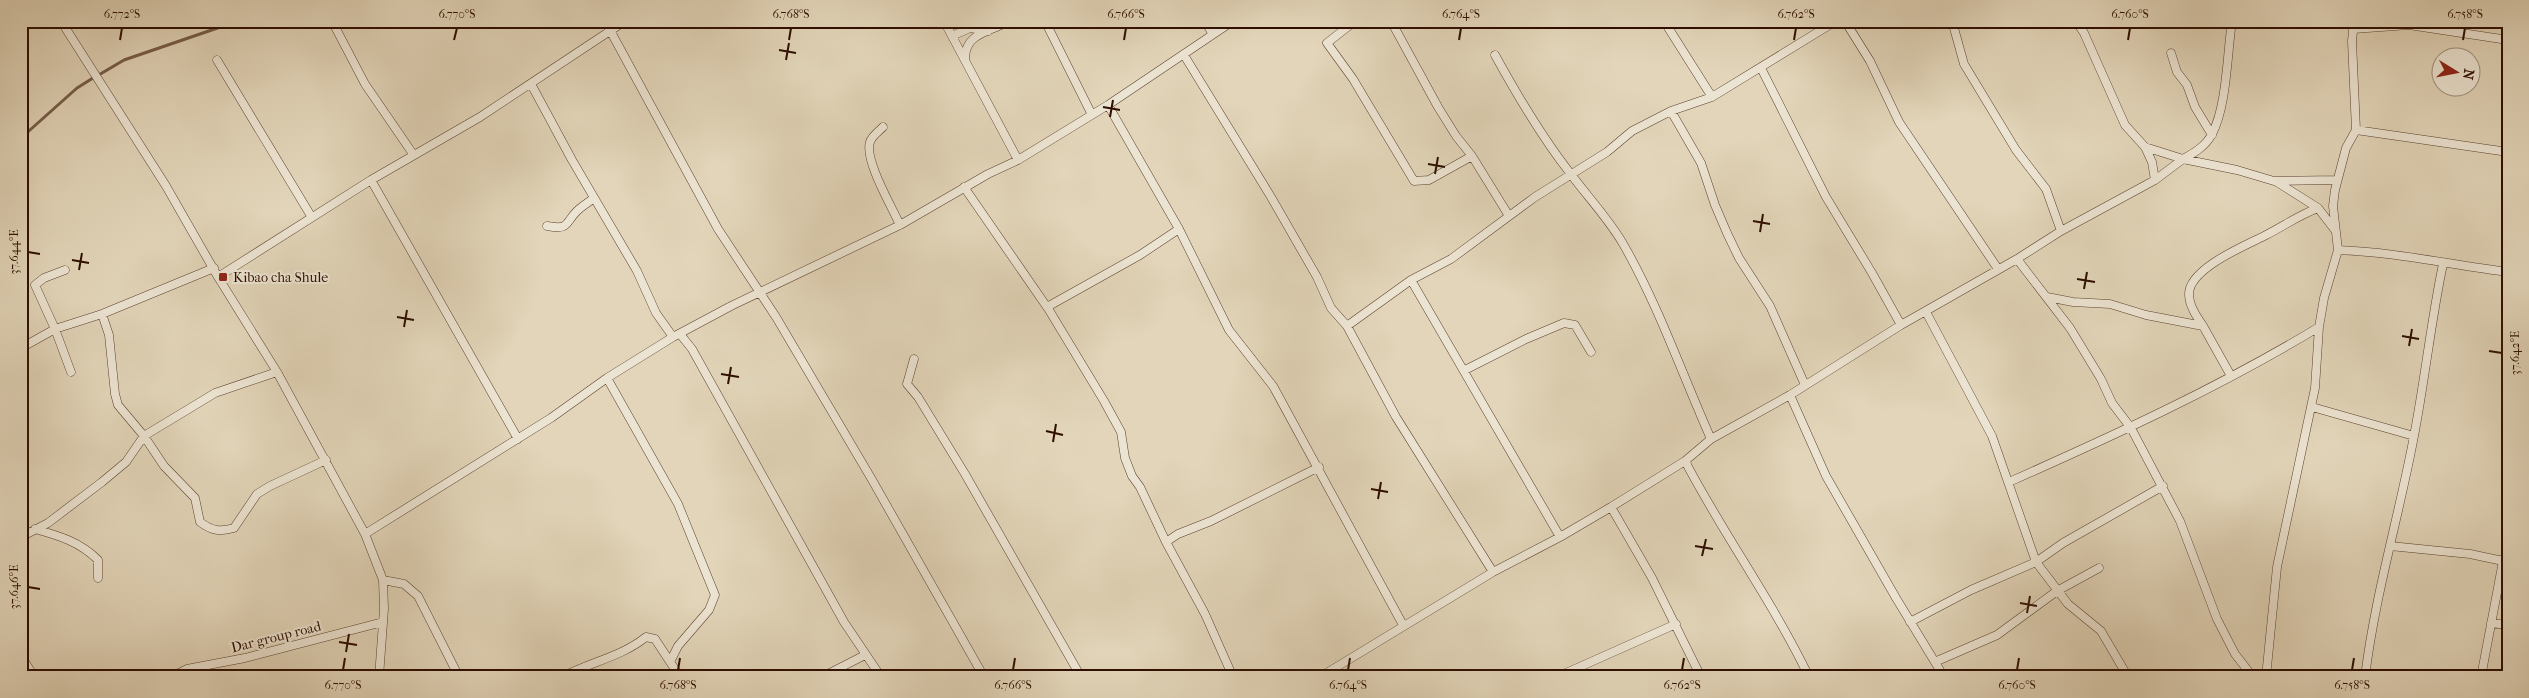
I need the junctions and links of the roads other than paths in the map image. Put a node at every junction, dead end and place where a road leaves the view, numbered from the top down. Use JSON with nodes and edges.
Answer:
{"nodes":[{"id":1,"x":61,"y":21,"type":"edge"},
{"id":2,"x":332,"y":21,"type":"edge"},
{"id":3,"x":606,"y":21,"type":"edge"},
{"id":4,"x":625,"y":21,"type":"edge"},
{"id":5,"x":944,"y":21,"type":"edge"},
{"id":6,"x":1010,"y":21,"type":"edge"},
{"id":7,"x":1045,"y":21,"type":"edge"},
{"id":8,"x":1205,"y":21,"type":"edge"},
{"id":9,"x":1233,"y":21,"type":"edge"},
{"id":10,"x":1355,"y":21,"type":"edge"},
{"id":11,"x":1391,"y":21,"type":"edge"},
{"id":12,"x":1664,"y":21,"type":"edge"},
{"id":13,"x":1836,"y":21,"type":"edge"},
{"id":14,"x":1845,"y":21,"type":"edge"},
{"id":15,"x":1952,"y":21,"type":"edge"},
{"id":16,"x":2076,"y":21,"type":"edge"},
{"id":17,"x":2232,"y":21,"type":"edge"},
{"id":18,"x":1826,"y":23,"type":"edge"},
{"id":19,"x":2354,"y":25,"type":"edge"},
{"id":20,"x":610,"y":31,"type":"junction"},
{"id":21,"x":988,"y":31,"type":"junction"},
{"id":22,"x":1212,"y":34,"type":"junction"},
{"id":23,"x":952,"y":36,"type":"junction"},
{"id":24,"x":2508,"y":40,"type":"edge"},
{"id":25,"x":2170,"y":53,"type":"dead end"},
{"id":26,"x":1184,"y":55,"type":"junction"},
{"id":27,"x":1495,"y":55,"type":"dead end"},
{"id":28,"x":217,"y":60,"type":"dead end"},
{"id":29,"x":965,"y":63,"type":"junction"},
{"id":30,"x":1761,"y":68,"type":"junction"},
{"id":31,"x":532,"y":84,"type":"junction"},
{"id":32,"x":1712,"y":97,"type":"junction"},
{"id":33,"x":1108,"y":105,"type":"junction"},
{"id":34,"x":1671,"y":111,"type":"junction"},
{"id":35,"x":1091,"y":113,"type":"junction"},
{"id":36,"x":883,"y":127,"type":"dead end"},
{"id":37,"x":2356,"y":130,"type":"junction"},
{"id":38,"x":2212,"y":135,"type":"junction"},
{"id":39,"x":2145,"y":147,"type":"junction"},
{"id":40,"x":2508,"y":152,"type":"edge"},
{"id":41,"x":413,"y":154,"type":"junction"},
{"id":42,"x":1472,"y":156,"type":"junction"},
{"id":43,"x":2183,"y":159,"type":"junction"},
{"id":44,"x":1018,"y":160,"type":"junction"},
{"id":45,"x":1570,"y":174,"type":"junction"},
{"id":46,"x":371,"y":180,"type":"junction"},
{"id":47,"x":2155,"y":180,"type":"junction"},
{"id":48,"x":2274,"y":180,"type":"junction"},
{"id":49,"x":2337,"y":180,"type":"junction"},
{"id":50,"x":964,"y":188,"type":"junction"},
{"id":51,"x":594,"y":198,"type":"junction"},
{"id":52,"x":2318,"y":208,"type":"junction"},
{"id":53,"x":311,"y":216,"type":"junction"},
{"id":54,"x":1509,"y":216,"type":"junction"},
{"id":55,"x":900,"y":225,"type":"junction"},
{"id":56,"x":547,"y":226,"type":"dead end"},
{"id":57,"x":1179,"y":229,"type":"junction"},
{"id":58,"x":2061,"y":231,"type":"junction"},
{"id":59,"x":2336,"y":231,"type":"junction"},
{"id":60,"x":2338,"y":250,"type":"junction"},
{"id":61,"x":2017,"y":259,"type":"junction"},
{"id":62,"x":2443,"y":264,"type":"junction"},
{"id":63,"x":214,"y":268,"type":"junction"},
{"id":64,"x":1998,"y":269,"type":"junction"},
{"id":65,"x":65,"y":270,"type":"dead end"},
{"id":66,"x":2508,"y":272,"type":"edge"},
{"id":67,"x":218,"y":277,"type":"junction"},
{"id":68,"x":1411,"y":280,"type":"junction"},
{"id":69,"x":761,"y":292,"type":"junction"},
{"id":70,"x":2047,"y":297,"type":"junction"},
{"id":71,"x":1046,"y":307,"type":"junction"},
{"id":72,"x":1926,"y":312,"type":"junction"},
{"id":73,"x":102,"y":314,"type":"junction"},
{"id":74,"x":1347,"y":326,"type":"junction"},
{"id":75,"x":1901,"y":326,"type":"junction"},
{"id":76,"x":2203,"y":326,"type":"junction"},
{"id":77,"x":2319,"y":327,"type":"junction"},
{"id":78,"x":55,"y":328,"type":"junction"},
{"id":79,"x":677,"y":336,"type":"junction"},
{"id":80,"x":21,"y":348,"type":"edge"},
{"id":81,"x":1591,"y":352,"type":"dead end"},
{"id":82,"x":914,"y":359,"type":"dead end"},
{"id":83,"x":1465,"y":370,"type":"junction"},
{"id":84,"x":70,"y":372,"type":"dead end"},
{"id":85,"x":277,"y":372,"type":"junction"},
{"id":86,"x":2231,"y":376,"type":"junction"},
{"id":87,"x":607,"y":378,"type":"junction"},
{"id":88,"x":1805,"y":385,"type":"junction"},
{"id":89,"x":1790,"y":395,"type":"junction"},
{"id":90,"x":2312,"y":408,"type":"junction"},
{"id":91,"x":2130,"y":428,"type":"junction"},
{"id":92,"x":144,"y":436,"type":"junction"},
{"id":93,"x":2414,"y":436,"type":"junction"},
{"id":94,"x":518,"y":439,"type":"junction"},
{"id":95,"x":1711,"y":439,"type":"junction"},
{"id":96,"x":326,"y":460,"type":"junction"},
{"id":97,"x":1685,"y":460,"type":"junction"},
{"id":98,"x":1318,"y":467,"type":"junction"},
{"id":99,"x":2009,"y":482,"type":"junction"},
{"id":100,"x":2163,"y":486,"type":"junction"},
{"id":101,"x":1611,"y":508,"type":"junction"},
{"id":102,"x":34,"y":529,"type":"junction"},
{"id":103,"x":365,"y":534,"type":"junction"},
{"id":104,"x":21,"y":537,"type":"edge"},
{"id":105,"x":1560,"y":537,"type":"junction"},
{"id":106,"x":1166,"y":542,"type":"junction"},
{"id":107,"x":2390,"y":546,"type":"junction"},
{"id":108,"x":2508,"y":550,"type":"edge"},
{"id":109,"x":2503,"y":561,"type":"junction"},
{"id":110,"x":2036,"y":562,"type":"junction"},
{"id":111,"x":2099,"y":568,"type":"dead end"},
{"id":112,"x":1493,"y":572,"type":"junction"},
{"id":113,"x":98,"y":578,"type":"dead end"},
{"id":114,"x":383,"y":580,"type":"junction"},
{"id":115,"x":2057,"y":590,"type":"junction"},
{"id":116,"x":383,"y":622,"type":"junction"},
{"id":117,"x":1910,"y":622,"type":"junction"},
{"id":118,"x":2491,"y":623,"type":"junction"},
{"id":119,"x":1403,"y":624,"type":"junction"},
{"id":120,"x":1676,"y":624,"type":"junction"},
{"id":121,"x":2508,"y":625,"type":"edge"},
{"id":122,"x":865,"y":655,"type":"junction"},
{"id":123,"x":21,"y":656,"type":"edge"},
{"id":124,"x":671,"y":660,"type":"junction"},
{"id":125,"x":1937,"y":661,"type":"junction"},
{"id":126,"x":34,"y":675,"type":"dead end"},
{"id":127,"x":175,"y":675,"type":"dead end"},
{"id":128,"x":379,"y":677,"type":"edge"},
{"id":129,"x":459,"y":677,"type":"edge"},
{"id":130,"x":562,"y":677,"type":"edge"},
{"id":131,"x":680,"y":677,"type":"edge"},
{"id":132,"x":822,"y":677,"type":"edge"},
{"id":133,"x":881,"y":677,"type":"edge"},
{"id":134,"x":984,"y":677,"type":"edge"},
{"id":135,"x":1082,"y":677,"type":"edge"},
{"id":136,"x":1233,"y":677,"type":"edge"},
{"id":137,"x":1320,"y":677,"type":"edge"},
{"id":138,"x":1557,"y":677,"type":"edge"},
{"id":139,"x":1701,"y":677,"type":"edge"},
{"id":140,"x":1808,"y":677,"type":"edge"},
{"id":141,"x":1944,"y":677,"type":"edge"},
{"id":142,"x":2128,"y":677,"type":"edge"},
{"id":143,"x":2253,"y":677,"type":"edge"},
{"id":144,"x":2266,"y":677,"type":"edge"},
{"id":145,"x":2365,"y":677,"type":"edge"},
{"id":146,"x":2481,"y":677,"type":"edge"}],
"edges":[{"from":1,"to":63,"type":"street"},
{"from":2,"to":41,"type":"street"},
{"from":3,"to":20,"type":"street"},
{"from":4,"to":20,"type":"street"},
{"from":5,"to":23,"type":"street"},
{"from":6,"to":21,"type":"street"},
{"from":7,"to":35,"type":"street"},
{"from":8,"to":22,"type":"street"},
{"from":9,"to":22,"type":"street"},
{"from":10,"to":42,"type":"street"},
{"from":11,"to":42,"type":"street"},
{"from":12,"to":32,"type":"street"},
{"from":13,"to":18,"type":"street"},
{"from":14,"to":64,"type":"street"},
{"from":15,"to":58,"type":"street"},
{"from":16,"to":39,"type":"street"},
{"from":17,"to":38,"type":"street"},
{"from":18,"to":30,"type":"street"},
{"from":19,"to":24,"type":"street"},
{"from":19,"to":37,"type":"street"},
{"from":20,"to":31,"type":"street"},
{"from":20,"to":69,"type":"street"},
{"from":21,"to":23,"type":"street"},
{"from":21,"to":29,"type":"street"},
{"from":22,"to":26,"type":"street"},
{"from":23,"to":29,"type":"street"},
{"from":25,"to":38,"type":"street"},
{"from":26,"to":33,"type":"street"},
{"from":26,"to":74,"type":"street"},
{"from":27,"to":45,"type":"street"},
{"from":28,"to":53,"type":"street"},
{"from":29,"to":44,"type":"street"},
{"from":30,"to":32,"type":"street"},
{"from":30,"to":75,"type":"street"},
{"from":31,"to":41,"type":"street"},
{"from":31,"to":51,"type":"street"},
{"from":32,"to":34,"type":"street"},
{"from":33,"to":35,"type":"street"},
{"from":33,"to":57,"type":"street"},
{"from":34,"to":45,"type":"street"},
{"from":34,"to":88,"type":"street"},
{"from":35,"to":44,"type":"street"},
{"from":36,"to":55,"type":"street"},
{"from":37,"to":40,"type":"street"},
{"from":37,"to":49,"type":"street"},
{"from":38,"to":43,"type":"street"},
{"from":39,"to":43,"type":"street"},
{"from":39,"to":47,"type":"street"},
{"from":41,"to":46,"type":"street"},
{"from":42,"to":54,"type":"street"},
{"from":43,"to":47,"type":"street"},
{"from":43,"to":48,"type":"street"},
{"from":44,"to":50,"type":"street"},
{"from":45,"to":54,"type":"street"},
{"from":45,"to":95,"type":"street"},
{"from":46,"to":53,"type":"street"},
{"from":46,"to":94,"type":"street"},
{"from":47,"to":58,"type":"street"},
{"from":48,"to":49,"type":"street"},
{"from":48,"to":52,"type":"street"},
{"from":49,"to":59,"type":"street"},
{"from":50,"to":55,"type":"street"},
{"from":50,"to":71,"type":"street"},
{"from":51,"to":56,"type":"street"},
{"from":51,"to":79,"type":"street"},
{"from":52,"to":59,"type":"street"},
{"from":52,"to":76,"type":"street"},
{"from":53,"to":67,"type":"street"},
{"from":54,"to":68,"type":"street"},
{"from":55,"to":69,"type":"street"},
{"from":57,"to":71,"type":"street"},
{"from":57,"to":98,"type":"street"},
{"from":58,"to":61,"type":"street"},
{"from":59,"to":60,"type":"street"},
{"from":60,"to":62,"type":"street"},
{"from":60,"to":77,"type":"street"},
{"from":61,"to":64,"type":"street"},
{"from":61,"to":70,"type":"street"},
{"from":62,"to":66,"type":"street"},
{"from":62,"to":93,"type":"street"},
{"from":63,"to":67,"type":"street"},
{"from":63,"to":73,"type":"street"},
{"from":64,"to":72,"type":"street"},
{"from":65,"to":78,"type":"street"},
{"from":67,"to":85,"type":"street"},
{"from":68,"to":74,"type":"street"},
{"from":68,"to":83,"type":"street"},
{"from":69,"to":79,"type":"street"},
{"from":69,"to":134,"type":"street"},
{"from":70,"to":76,"type":"street"},
{"from":70,"to":91,"type":"street"},
{"from":71,"to":106,"type":"street"},
{"from":72,"to":75,"type":"street"},
{"from":72,"to":99,"type":"street"},
{"from":73,"to":78,"type":"street"},
{"from":73,"to":92,"type":"street"},
{"from":74,"to":112,"type":"street"},
{"from":75,"to":88,"type":"street"},
{"from":76,"to":86,"type":"street"},
{"from":77,"to":86,"type":"street"},
{"from":77,"to":90,"type":"street"},
{"from":78,"to":80,"type":"street"},
{"from":78,"to":84,"type":"street"},
{"from":79,"to":87,"type":"street"},
{"from":79,"to":122,"type":"street"},
{"from":81,"to":83,"type":"street"},
{"from":82,"to":135,"type":"street"},
{"from":83,"to":105,"type":"street"},
{"from":85,"to":92,"type":"street"},
{"from":85,"to":96,"type":"street"},
{"from":86,"to":91,"type":"street"},
{"from":87,"to":94,"type":"street"},
{"from":87,"to":124,"type":"street"},
{"from":88,"to":89,"type":"street"},
{"from":89,"to":95,"type":"street"},
{"from":89,"to":117,"type":"street"},
{"from":90,"to":93,"type":"street"},
{"from":90,"to":144,"type":"street"},
{"from":91,"to":99,"type":"street"},
{"from":91,"to":100,"type":"street"},
{"from":92,"to":96,"type":"street"},
{"from":92,"to":102,"type":"street"},
{"from":93,"to":107,"type":"street"},
{"from":94,"to":103,"type":"street"},
{"from":95,"to":97,"type":"street"},
{"from":96,"to":103,"type":"street"},
{"from":97,"to":101,"type":"street"},
{"from":97,"to":140,"type":"street"},
{"from":98,"to":106,"type":"street"},
{"from":98,"to":119,"type":"street"},
{"from":99,"to":110,"type":"street"},
{"from":100,"to":110,"type":"street"},
{"from":100,"to":143,"type":"street"},
{"from":101,"to":105,"type":"street"},
{"from":101,"to":120,"type":"street"},
{"from":102,"to":104,"type":"street"},
{"from":102,"to":113,"type":"street"},
{"from":103,"to":114,"type":"street"},
{"from":105,"to":112,"type":"street"},
{"from":106,"to":136,"type":"street"},
{"from":107,"to":109,"type":"street"},
{"from":107,"to":145,"type":"street"},
{"from":108,"to":109,"type":"street"},
{"from":109,"to":118,"type":"street"},
{"from":110,"to":115,"type":"street"},
{"from":110,"to":117,"type":"street"},
{"from":111,"to":115,"type":"street"},
{"from":112,"to":119,"type":"street"},
{"from":114,"to":116,"type":"street"},
{"from":114,"to":129,"type":"street"},
{"from":115,"to":125,"type":"street"},
{"from":115,"to":142,"type":"street"},
{"from":116,"to":127,"type":"street","name":"Dar group road"},
{"from":116,"to":128,"type":"street"},
{"from":117,"to":125,"type":"street"},
{"from":118,"to":121,"type":"street"},
{"from":118,"to":146,"type":"street"},
{"from":119,"to":137,"type":"street"},
{"from":120,"to":138,"type":"street"},
{"from":120,"to":139,"type":"street"},
{"from":122,"to":132,"type":"street"},
{"from":122,"to":133,"type":"street"},
{"from":123,"to":126,"type":"street"},
{"from":124,"to":130,"type":"street"},
{"from":124,"to":131,"type":"street"},
{"from":125,"to":141,"type":"street"}]}
